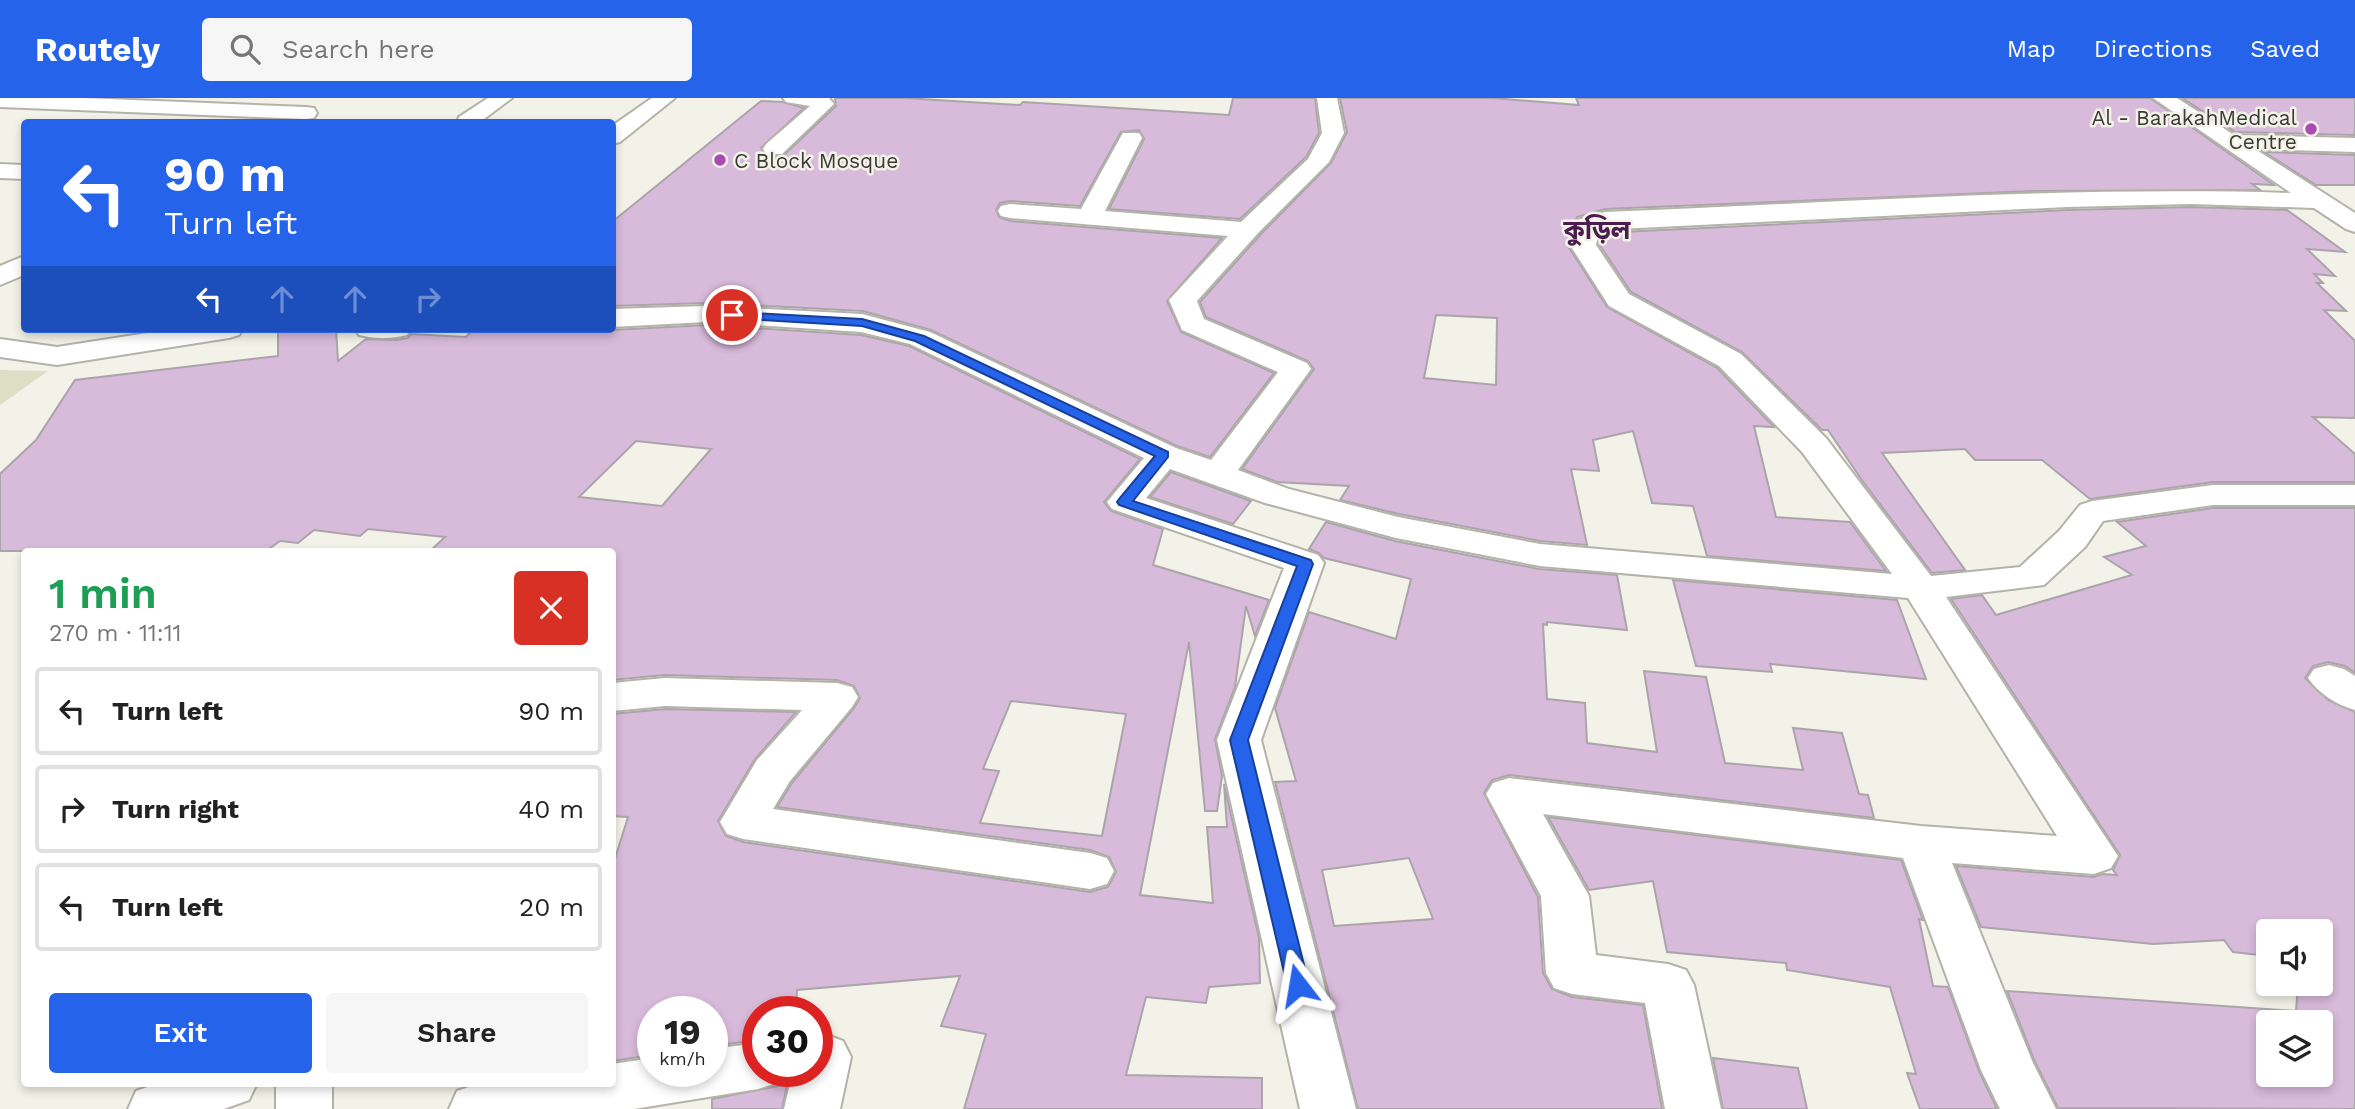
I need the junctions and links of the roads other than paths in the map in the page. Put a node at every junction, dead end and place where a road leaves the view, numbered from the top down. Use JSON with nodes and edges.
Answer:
{"nodes":[{"id":1,"x":502,"y":98,"type":"edge"},
{"id":2,"x":665,"y":98,"type":"edge"},
{"id":3,"x":793,"y":98,"type":"edge"},
{"id":4,"x":1327,"y":98,"type":"edge"},
{"id":5,"x":2163,"y":98,"type":"edge"},
{"id":6,"x":0,"y":101,"type":"edge"},
{"id":7,"x":292,"y":119,"type":"edge"},
{"id":8,"x":471,"y":119,"type":"edge"},
{"id":9,"x":616,"y":134,"type":"edge"},
{"id":10,"x":1131,"y":138,"type":"dead end"},
{"id":11,"x":2228,"y":141,"type":"junction"},
{"id":12,"x":2355,"y":145,"type":"edge"},
{"id":13,"x":774,"y":149,"type":"dead end"},
{"id":14,"x":0,"y":171,"type":"edge"},
{"id":15,"x":21,"y":172,"type":"edge"},
{"id":16,"x":2319,"y":201,"type":"junction"},
{"id":17,"x":1010,"y":211,"type":"dead end"},
{"id":18,"x":1089,"y":217,"type":"junction"},
{"id":19,"x":2355,"y":224,"type":"edge"},
{"id":20,"x":1248,"y":230,"type":"junction"},
{"id":21,"x":0,"y":250,"type":"edge"},
{"id":22,"x":21,"y":251,"type":"edge"},
{"id":23,"x":21,"y":266,"type":"edge"},
{"id":24,"x":0,"y":277,"type":"edge"},
{"id":25,"x":616,"y":318,"type":"edge"},
{"id":26,"x":204,"y":333,"type":"edge"},
{"id":27,"x":0,"y":348,"type":"edge"},
{"id":28,"x":1164,"y":454,"type":"junction"},
{"id":29,"x":1217,"y":475,"type":"junction"},
{"id":30,"x":2355,"y":495,"type":"edge"},
{"id":31,"x":1921,"y":589,"type":"junction"},
{"id":32,"x":616,"y":697,"type":"edge"},
{"id":33,"x":1921,"y":843,"type":"junction"},
{"id":34,"x":1090,"y":871,"type":"dead end"},
{"id":35,"x":742,"y":1068,"type":"edge"},
{"id":36,"x":218,"y":1087,"type":"edge"},
{"id":37,"x":304,"y":1087,"type":"edge"},
{"id":38,"x":817,"y":1087,"type":"edge"},
{"id":39,"x":156,"y":1109,"type":"edge"},
{"id":40,"x":304,"y":1109,"type":"edge"},
{"id":41,"x":477,"y":1109,"type":"edge"},
{"id":42,"x":812,"y":1109,"type":"edge"},
{"id":43,"x":1328,"y":1109,"type":"edge"},
{"id":44,"x":1693,"y":1109,"type":"edge"},
{"id":45,"x":2028,"y":1109,"type":"edge"}],
"edges":[{"from":1,"to":8,"type":"street"},
{"from":2,"to":9,"type":"street"},
{"from":3,"to":13,"type":"street"},
{"from":4,"to":20,"type":"street"},
{"from":5,"to":11,"type":"street"},
{"from":6,"to":7,"type":"street"},
{"from":10,"to":18,"type":"street"},
{"from":11,"to":12,"type":"street"},
{"from":11,"to":16,"type":"street"},
{"from":14,"to":15,"type":"street"},
{"from":16,"to":19,"type":"street"},
{"from":16,"to":31,"type":"street"},
{"from":17,"to":18,"type":"street"},
{"from":18,"to":20,"type":"street"},
{"from":20,"to":29,"type":"street"},
{"from":21,"to":22,"type":"street"},
{"from":23,"to":24,"type":"street"},
{"from":25,"to":28,"type":"street"},
{"from":26,"to":27,"type":"street"},
{"from":28,"to":29,"type":"street"},
{"from":28,"to":43,"type":"street"},
{"from":29,"to":31,"type":"street"},
{"from":30,"to":31,"type":"street"},
{"from":31,"to":33,"type":"street"},
{"from":32,"to":34,"type":"street"},
{"from":33,"to":44,"type":"street"},
{"from":33,"to":45,"type":"street"},
{"from":35,"to":41,"type":"street"},
{"from":36,"to":39,"type":"street"},
{"from":37,"to":40,"type":"street"},
{"from":38,"to":42,"type":"street"}]}
